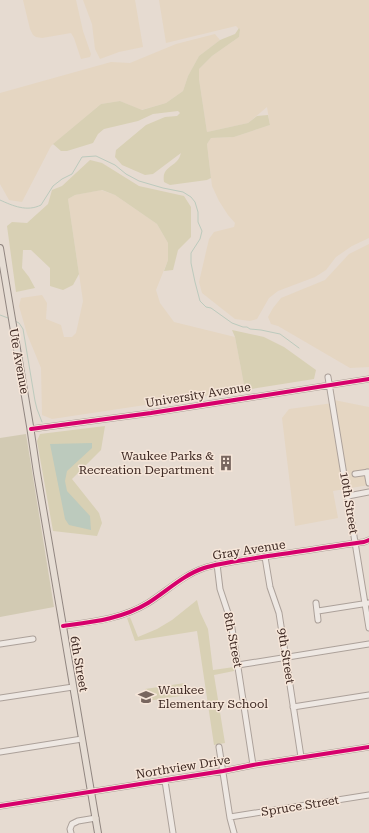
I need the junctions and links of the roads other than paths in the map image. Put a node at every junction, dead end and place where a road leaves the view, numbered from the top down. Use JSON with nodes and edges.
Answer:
{"nodes":[{"id":1,"x":0,"y":248,"type":"edge"},
{"id":2,"x":328,"y":377,"type":"dead end"},
{"id":3,"x":369,"y":379,"type":"edge"},
{"id":4,"x":329,"y":385,"type":"junction"},
{"id":5,"x":30,"y":428,"type":"junction"},
{"id":6,"x":368,"y":472,"type":"edge"},
{"id":7,"x":355,"y":474,"type":"dead end"},
{"id":8,"x":369,"y":483,"type":"edge"},
{"id":9,"x":369,"y":492,"type":"edge"},
{"id":10,"x":348,"y":496,"type":"junction"},
{"id":11,"x":369,"y":540,"type":"edge"},
{"id":12,"x":355,"y":543,"type":"junction"},
{"id":13,"x":265,"y":557,"type":"junction"},
{"id":14,"x":217,"y":564,"type":"junction"},
{"id":15,"x":316,"y":603,"type":"dead end"},
{"id":16,"x":367,"y":603,"type":"edge"},
{"id":17,"x":318,"y":611,"type":"junction"},
{"id":18,"x":318,"y":620,"type":"dead end"},
{"id":19,"x":63,"y":626,"type":"junction"},
{"id":20,"x":369,"y":628,"type":"edge"},
{"id":21,"x":33,"y":639,"type":"dead end"},
{"id":22,"x":0,"y":644,"type":"edge"},
{"id":23,"x":369,"y":644,"type":"edge"},
{"id":24,"x":286,"y":658,"type":"junction"},
{"id":25,"x":238,"y":665,"type":"junction"},
{"id":26,"x":73,"y":687,"type":"junction"},
{"id":27,"x":369,"y":695,"type":"edge"},
{"id":28,"x":0,"y":698,"type":"edge"},
{"id":29,"x":293,"y":707,"type":"junction"},
{"id":30,"x":82,"y":739,"type":"junction"},
{"id":31,"x":218,"y":747,"type":"dead end"},
{"id":32,"x":369,"y":747,"type":"edge"},
{"id":33,"x":0,"y":752,"type":"edge"},
{"id":34,"x":301,"y":757,"type":"junction"},
{"id":35,"x":253,"y":765,"type":"junction"},
{"id":36,"x":222,"y":771,"type":"junction"},
{"id":37,"x":165,"y":780,"type":"junction"},
{"id":38,"x":91,"y":792,"type":"junction"},
{"id":39,"x":369,"y":795,"type":"edge"},
{"id":40,"x":0,"y":806,"type":"edge"},
{"id":41,"x":230,"y":817,"type":"junction"},
{"id":42,"x":96,"y":818,"type":"junction"},
{"id":43,"x":71,"y":833,"type":"edge"},
{"id":44,"x":98,"y":833,"type":"edge"},
{"id":45,"x":173,"y":833,"type":"edge"},
{"id":46,"x":234,"y":833,"type":"edge"}],
"edges":[{"from":1,"to":5,"type":"main road","name":"Ute Avenue"},
{"from":2,"to":4,"type":"street","name":"10th Street"},
{"from":3,"to":4,"type":"street","name":"University Avenue"},
{"from":4,"to":5,"type":"street","name":"University Avenue"},
{"from":4,"to":10,"type":"street","name":"10th Street"},
{"from":5,"to":19,"type":"main road","name":"6th Street"},
{"from":6,"to":7,"type":"street"},
{"from":6,"to":8,"type":"street"},
{"from":9,"to":10,"type":"street"},
{"from":10,"to":12,"type":"street","name":"10th Street"},
{"from":11,"to":12,"type":"street","name":"Gray Avenue"},
{"from":12,"to":13,"type":"street","name":"Gray Avenue"},
{"from":12,"to":16,"type":"street","name":"10th Street"},
{"from":13,"to":14,"type":"street","name":"Gray Avenue"},
{"from":13,"to":24,"type":"street","name":"9th Street"},
{"from":14,"to":19,"type":"street","name":"Gray Avenue"},
{"from":14,"to":25,"type":"street","name":"8th Street"},
{"from":15,"to":17,"type":"street"},
{"from":16,"to":17,"type":"street"},
{"from":16,"to":20,"type":"street","name":"10th Street"},
{"from":17,"to":18,"type":"street"},
{"from":19,"to":26,"type":"main road","name":"6th Street"},
{"from":21,"to":22,"type":"street"},
{"from":23,"to":24,"type":"street"},
{"from":24,"to":25,"type":"street"},
{"from":24,"to":29,"type":"street","name":"9th Street"},
{"from":25,"to":35,"type":"street","name":"8th Street"},
{"from":26,"to":28,"type":"street"},
{"from":26,"to":30,"type":"main road","name":"6th Street"},
{"from":27,"to":29,"type":"street"},
{"from":29,"to":34,"type":"street","name":"9th Street"},
{"from":30,"to":33,"type":"street"},
{"from":30,"to":38,"type":"main road","name":"6th Street"},
{"from":31,"to":36,"type":"street"},
{"from":32,"to":34,"type":"street","name":"Northview Drive"},
{"from":34,"to":35,"type":"street","name":"Northview Drive"},
{"from":35,"to":36,"type":"street","name":"Northview Drive"},
{"from":36,"to":37,"type":"street","name":"Northview Drive"},
{"from":36,"to":41,"type":"street"},
{"from":37,"to":38,"type":"street","name":"Northview Drive"},
{"from":37,"to":45,"type":"street"},
{"from":38,"to":40,"type":"street","name":"Northview Drive"},
{"from":38,"to":42,"type":"main road","name":"6th Street"},
{"from":39,"to":41,"type":"street","name":"Spruce Street"},
{"from":41,"to":46,"type":"street"},
{"from":42,"to":43,"type":"street"},
{"from":42,"to":44,"type":"main road","name":"6th Street"}]}
